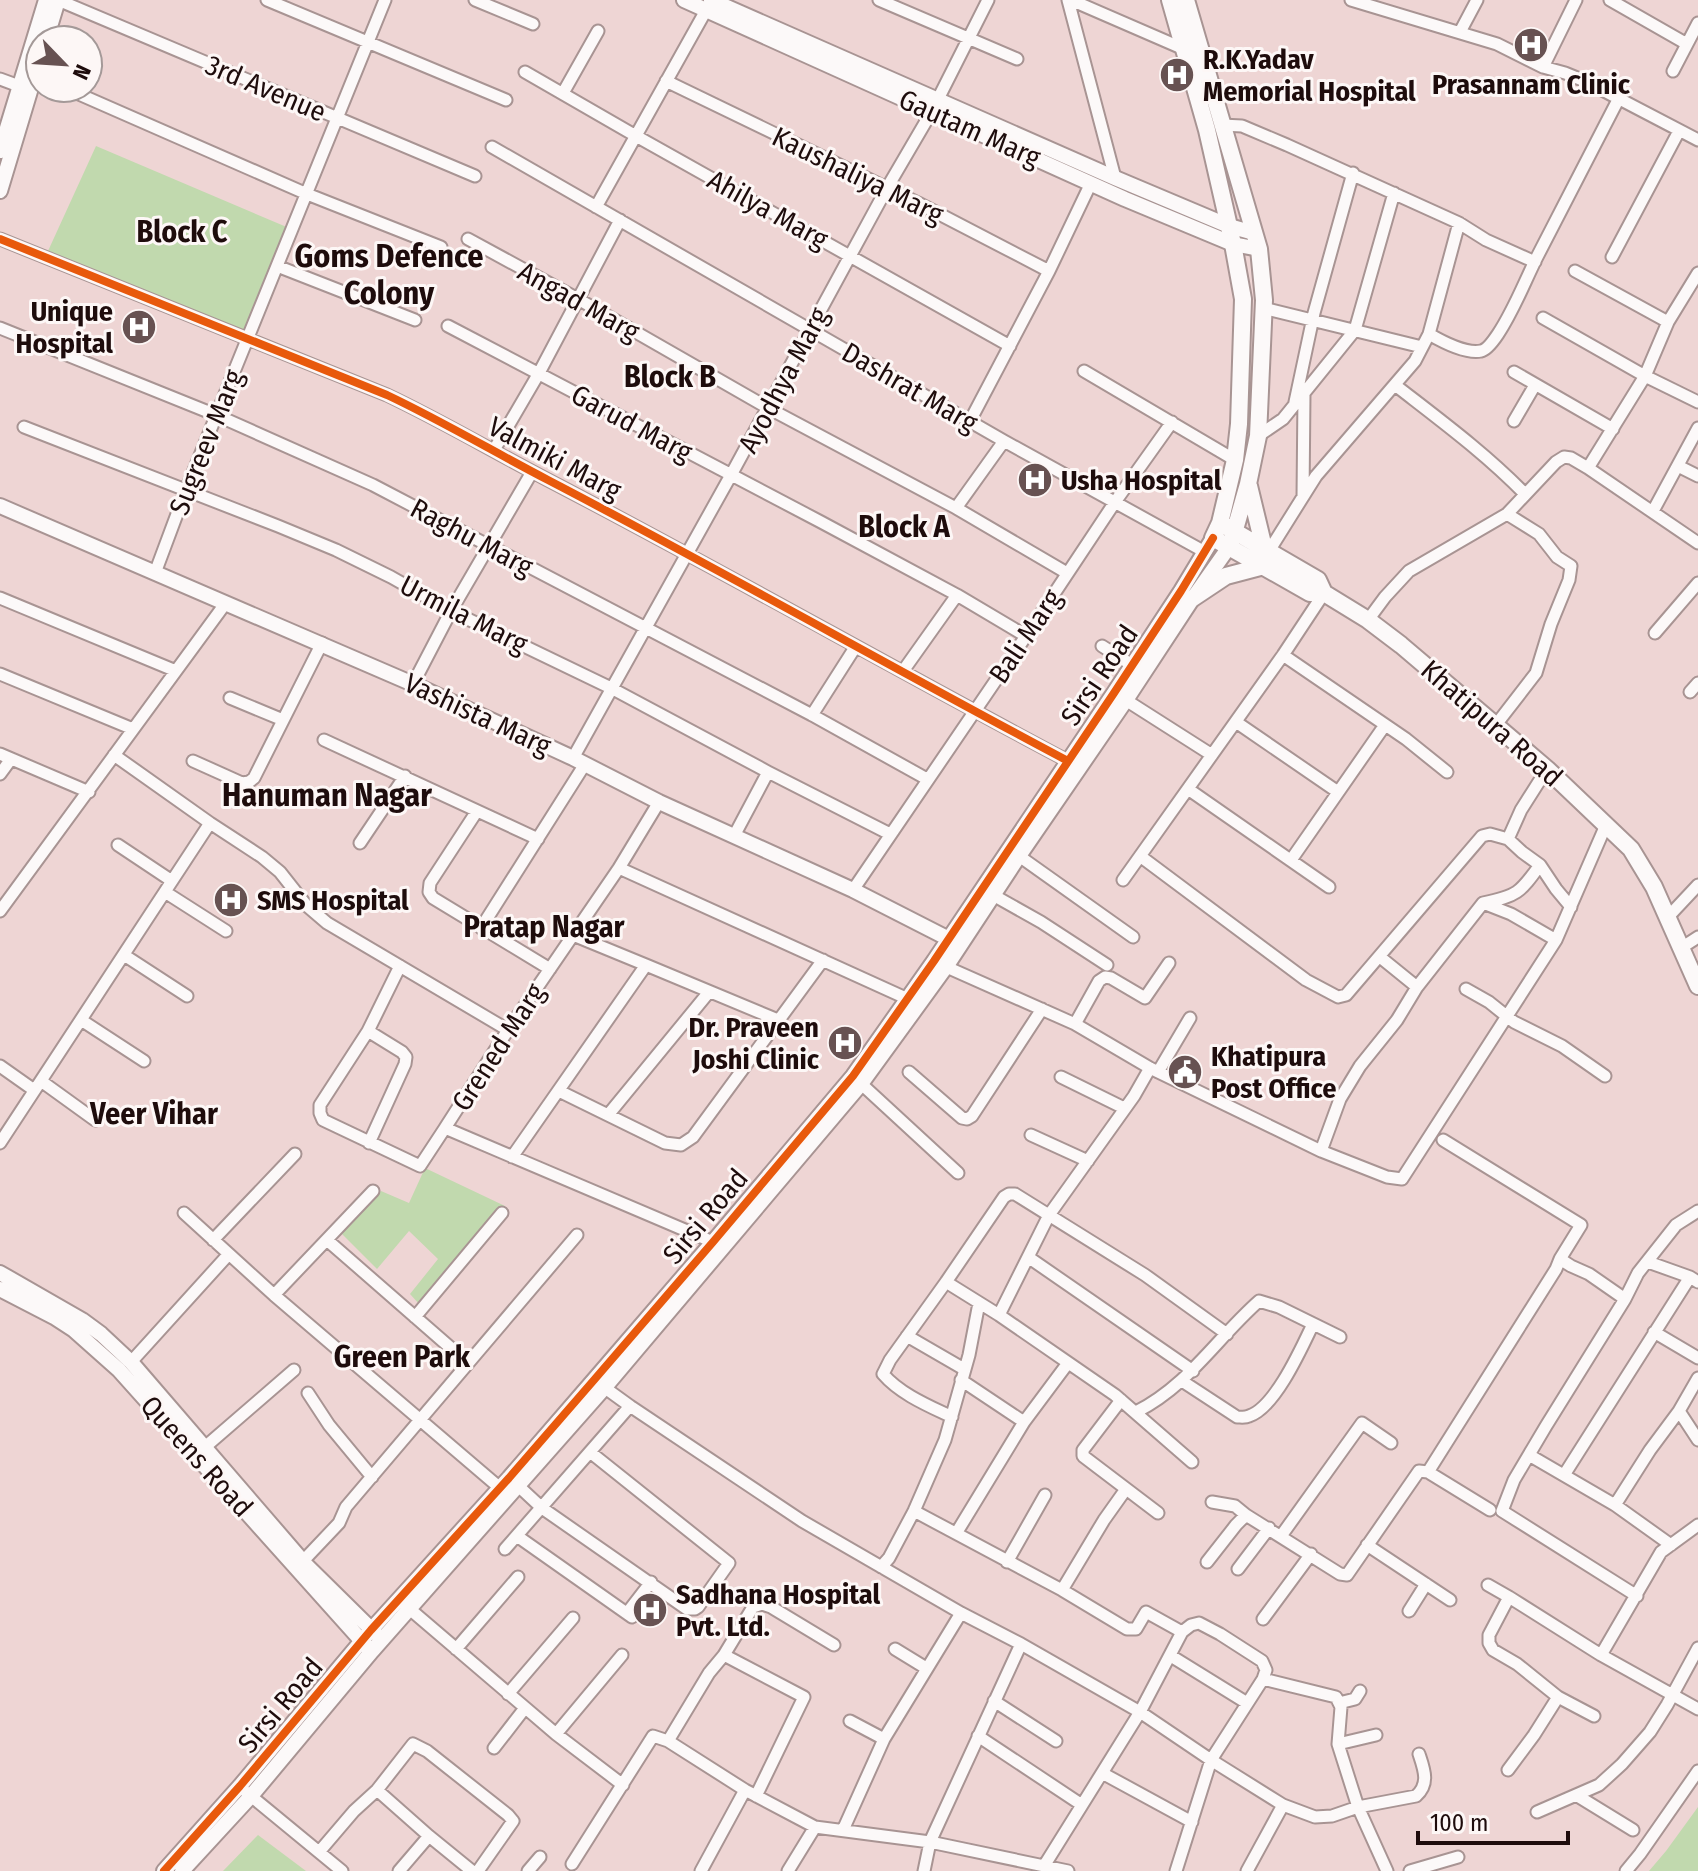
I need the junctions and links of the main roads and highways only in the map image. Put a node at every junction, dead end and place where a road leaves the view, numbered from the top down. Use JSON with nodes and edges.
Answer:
{"nodes":[{"id":1,"x":1183,"y":2,"type":"edge"},
{"id":2,"x":1248,"y":484,"type":"junction"},
{"id":3,"x":1213,"y":538,"type":"joint"},
{"id":4,"x":1232,"y":539,"type":"junction"},
{"id":5,"x":1266,"y":555,"type":"junction"},
{"id":6,"x":1193,"y":598,"type":"road end"},
{"id":7,"x":1698,"y":986,"type":"edge"}],
"edges":[{"from":1,"to":2,"type":"main road","name":"Sirsi Road"},
{"from":1,"to":3,"type":"main road","name":"Sirsi Road"},
{"from":2,"to":4,"type":"main road","name":"Sirsi Road"},
{"from":2,"to":5,"type":"main road"},
{"from":3,"to":4,"type":"main road","name":"Khatipura Road"},
{"from":4,"to":5,"type":"main road","name":"Khatipura Road"},
{"from":5,"to":6,"type":"main road"},
{"from":5,"to":7,"type":"main road","name":"Khatipura Road"}]}
